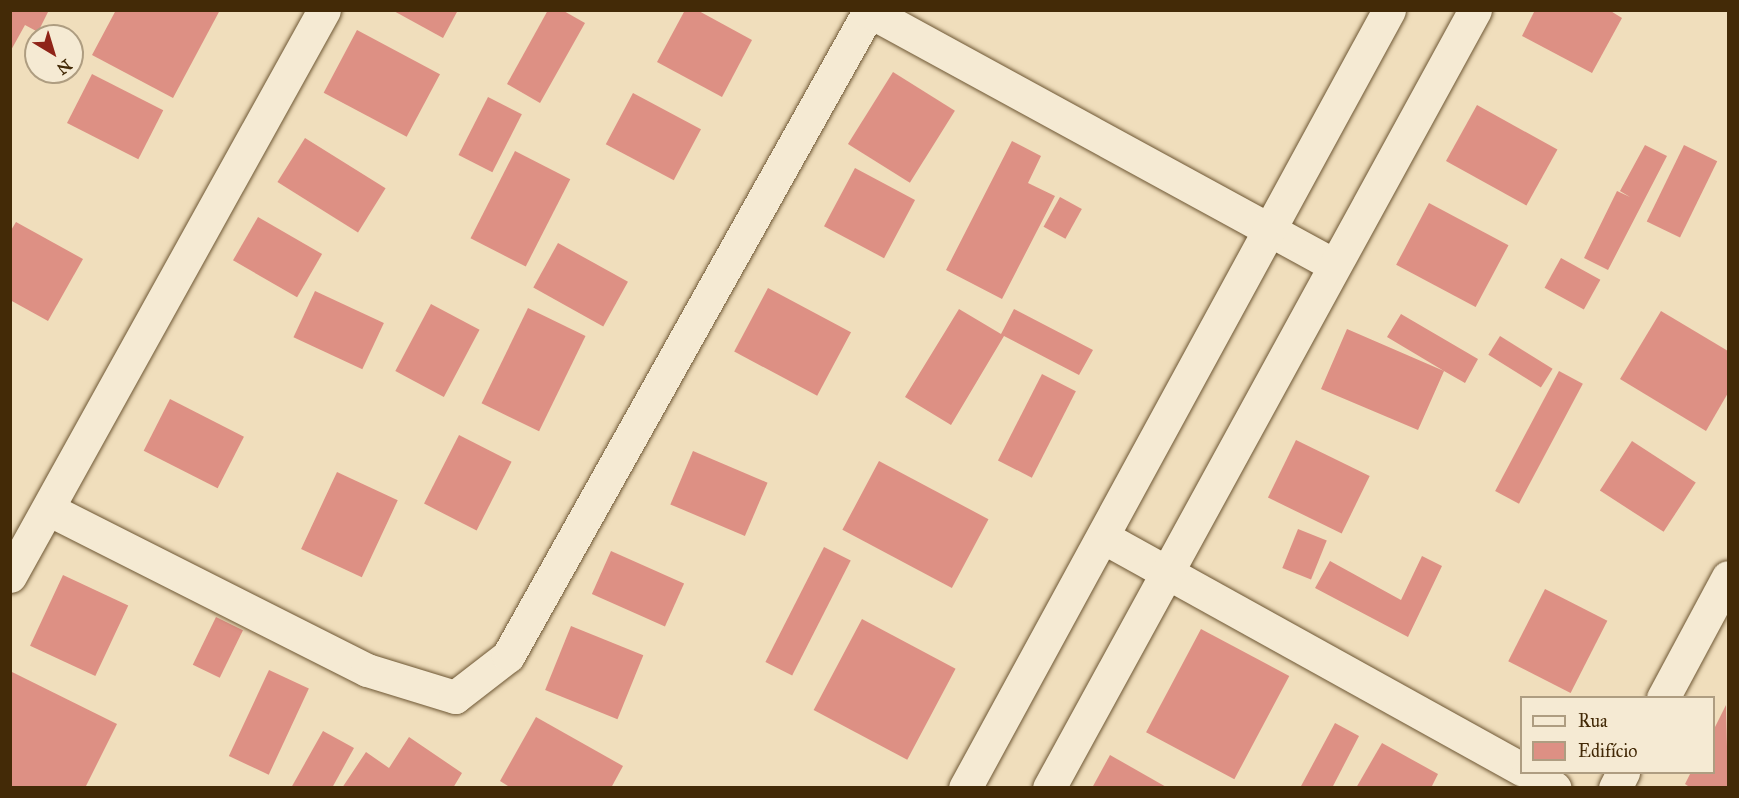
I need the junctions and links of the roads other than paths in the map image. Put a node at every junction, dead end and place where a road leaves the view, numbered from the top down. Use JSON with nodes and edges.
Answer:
{"nodes":[{"id":1,"x":324,"y":10,"type":"edge"},
{"id":2,"x":1389,"y":10,"type":"edge"},
{"id":3,"x":1475,"y":10,"type":"edge"},
{"id":4,"x":868,"y":11,"type":"edge"},
{"id":5,"x":1270,"y":232,"type":"junction"},
{"id":6,"x":1334,"y":265,"type":"junction"},
{"id":7,"x":50,"y":510,"type":"junction"},
{"id":8,"x":1103,"y":537,"type":"junction"},
{"id":9,"x":1166,"y":567,"type":"junction"},
{"id":10,"x":10,"y":576,"type":"edge"},
{"id":11,"x":1728,"y":577,"type":"edge"},
{"id":12,"x":1665,"y":696,"type":"edge"},
{"id":13,"x":1520,"y":768,"type":"edge"},
{"id":14,"x":1531,"y":774,"type":"edge"},
{"id":15,"x":1622,"y":774,"type":"edge"},
{"id":16,"x":965,"y":788,"type":"edge"},
{"id":17,"x":1049,"y":788,"type":"edge"},
{"id":18,"x":1555,"y":788,"type":"edge"},
{"id":19,"x":1615,"y":788,"type":"edge"}],
"edges":[{"from":1,"to":7,"type":"street"},
{"from":2,"to":5,"type":"street"},
{"from":3,"to":6,"type":"street"},
{"from":4,"to":5,"type":"street"},
{"from":4,"to":7,"type":"street"},
{"from":5,"to":6,"type":"street"},
{"from":5,"to":8,"type":"street"},
{"from":6,"to":9,"type":"street"},
{"from":7,"to":10,"type":"street"},
{"from":8,"to":9,"type":"street"},
{"from":8,"to":16,"type":"street"},
{"from":9,"to":13,"type":"street"},
{"from":9,"to":17,"type":"street"},
{"from":11,"to":12,"type":"street"},
{"from":14,"to":18,"type":"street"},
{"from":15,"to":19,"type":"street"}]}
